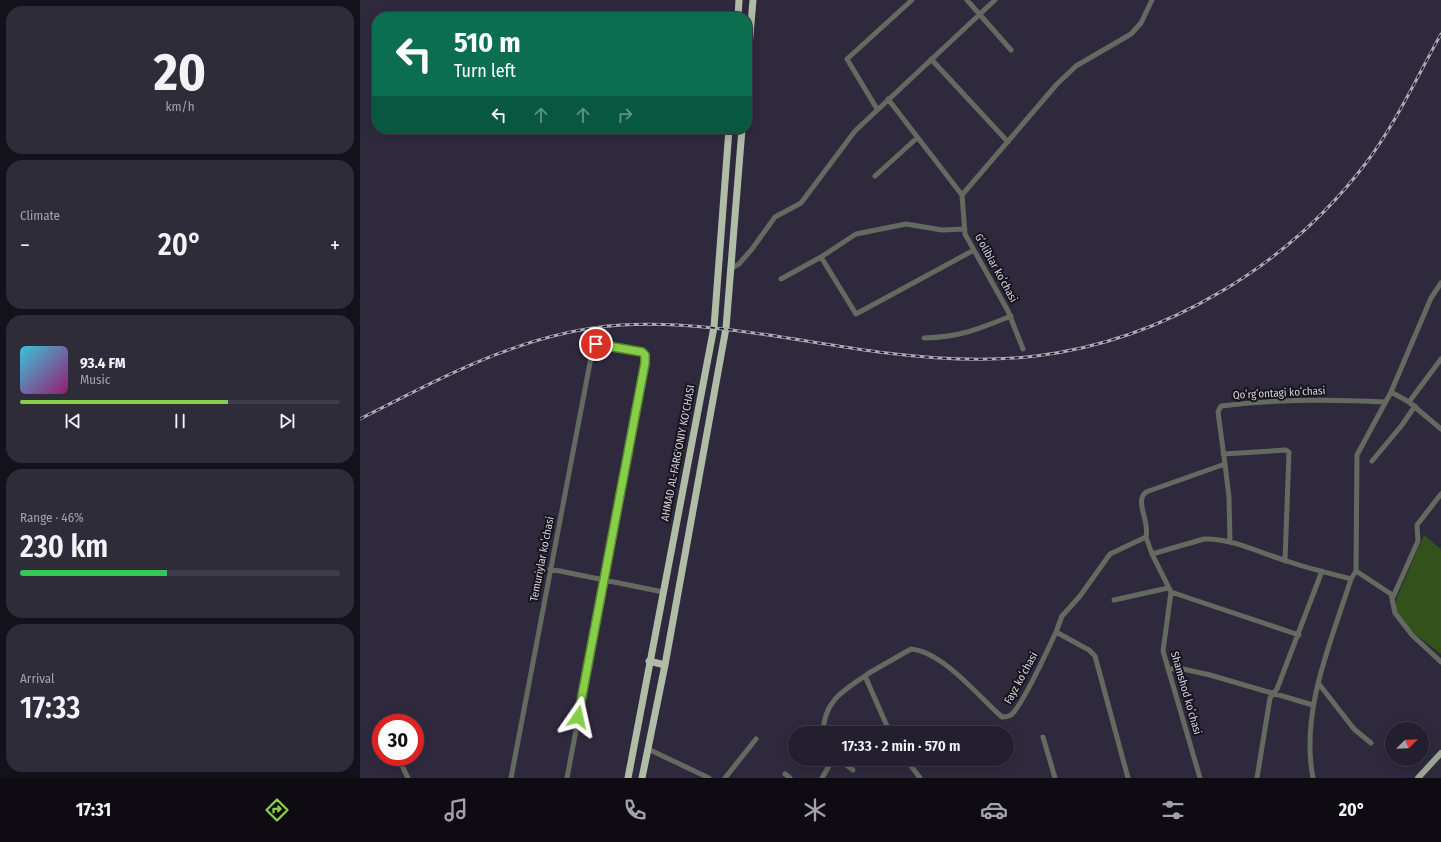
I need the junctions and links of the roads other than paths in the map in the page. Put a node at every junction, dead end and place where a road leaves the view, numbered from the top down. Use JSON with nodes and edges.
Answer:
{"nodes":[{"id":1,"x":739,"y":0,"type":"edge"},
{"id":2,"x":753,"y":0,"type":"edge"},
{"id":3,"x":912,"y":0,"type":"edge"},
{"id":4,"x":967,"y":0,"type":"edge"},
{"id":5,"x":995,"y":0,"type":"edge"},
{"id":6,"x":1152,"y":0,"type":"edge"},
{"id":7,"x":738,"y":12,"type":"edge"},
{"id":8,"x":752,"y":12,"type":"edge"},
{"id":9,"x":980,"y":14,"type":"junction"},
{"id":10,"x":1011,"y":50,"type":"dead end"},
{"id":11,"x":931,"y":59,"type":"junction"},
{"id":12,"x":888,"y":99,"type":"junction"},
{"id":13,"x":877,"y":109,"type":"junction"},
{"id":14,"x":729,"y":134,"type":"edge"},
{"id":15,"x":742,"y":134,"type":"edge"},
{"id":16,"x":918,"y":138,"type":"junction"},
{"id":17,"x":1008,"y":142,"type":"junction"},
{"id":18,"x":875,"y":176,"type":"dead end"},
{"id":19,"x":962,"y":195,"type":"junction"},
{"id":20,"x":965,"y":229,"type":"junction"},
{"id":21,"x":974,"y":250,"type":"junction"},
{"id":22,"x":821,"y":257,"type":"junction"},
{"id":23,"x":730,"y":269,"type":"junction"},
{"id":24,"x":781,"y":279,"type":"dead end"},
{"id":25,"x":1441,"y":283,"type":"edge"},
{"id":26,"x":1011,"y":316,"type":"junction"},
{"id":27,"x":924,"y":338,"type":"dead end"},
{"id":28,"x":1023,"y":349,"type":"dead end"},
{"id":29,"x":1441,"y":359,"type":"edge"},
{"id":30,"x":1391,"y":392,"type":"junction"},
{"id":31,"x":1385,"y":402,"type":"junction"},
{"id":32,"x":1410,"y":402,"type":"junction"},
{"id":33,"x":1415,"y":406,"type":"junction"},
{"id":34,"x":1441,"y":429,"type":"edge"},
{"id":35,"x":1223,"y":454,"type":"junction"},
{"id":36,"x":1372,"y":461,"type":"dead end"},
{"id":37,"x":1225,"y":464,"type":"junction"},
{"id":38,"x":1441,"y":494,"type":"edge"},
{"id":39,"x":1146,"y":537,"type":"junction"},
{"id":40,"x":1230,"y":542,"type":"junction"},
{"id":41,"x":1152,"y":554,"type":"junction"},
{"id":42,"x":1285,"y":561,"type":"junction"},
{"id":43,"x":550,"y":569,"type":"junction"},
{"id":44,"x":1322,"y":571,"type":"junction"},
{"id":45,"x":1356,"y":571,"type":"junction"},
{"id":46,"x":604,"y":579,"type":"junction"},
{"id":47,"x":1351,"y":580,"type":"junction"},
{"id":48,"x":1170,"y":590,"type":"junction"},
{"id":49,"x":663,"y":592,"type":"junction"},
{"id":50,"x":1393,"y":597,"type":"junction"},
{"id":51,"x":1114,"y":600,"type":"dead end"},
{"id":52,"x":1056,"y":632,"type":"junction"},
{"id":53,"x":1299,"y":635,"type":"junction"},
{"id":54,"x":649,"y":661,"type":"junction"},
{"id":55,"x":1441,"y":662,"type":"edge"},
{"id":56,"x":665,"y":665,"type":"junction"},
{"id":57,"x":1168,"y":669,"type":"junction"},
{"id":58,"x":865,"y":676,"type":"junction"},
{"id":59,"x":1319,"y":684,"type":"junction"},
{"id":60,"x":1274,"y":694,"type":"junction"},
{"id":61,"x":1313,"y":705,"type":"junction"},
{"id":62,"x":825,"y":726,"type":"edge"},
{"id":63,"x":887,"y":726,"type":"edge"},
{"id":64,"x":1043,"y":737,"type":"dead end"},
{"id":65,"x":756,"y":739,"type":"dead end"},
{"id":66,"x":1371,"y":743,"type":"dead end"},
{"id":67,"x":648,"y":749,"type":"junction"},
{"id":68,"x":1441,"y":753,"type":"edge"},
{"id":69,"x":402,"y":766,"type":"edge"},
{"id":70,"x":829,"y":766,"type":"edge"},
{"id":71,"x":848,"y":766,"type":"edge"},
{"id":72,"x":911,"y":766,"type":"edge"},
{"id":73,"x":853,"y":770,"type":"dead end"},
{"id":74,"x":785,"y":774,"type":"dead end"},
{"id":75,"x":408,"y":778,"type":"edge"},
{"id":76,"x":511,"y":778,"type":"edge"},
{"id":77,"x":567,"y":778,"type":"edge"},
{"id":78,"x":628,"y":778,"type":"edge"},
{"id":79,"x":642,"y":778,"type":"edge"},
{"id":80,"x":709,"y":778,"type":"edge"},
{"id":81,"x":725,"y":778,"type":"edge"},
{"id":82,"x":790,"y":778,"type":"edge"},
{"id":83,"x":822,"y":778,"type":"edge"},
{"id":84,"x":920,"y":778,"type":"edge"},
{"id":85,"x":1055,"y":778,"type":"edge"},
{"id":86,"x":1128,"y":778,"type":"edge"},
{"id":87,"x":1200,"y":778,"type":"edge"},
{"id":88,"x":1257,"y":778,"type":"edge"},
{"id":89,"x":1313,"y":778,"type":"edge"},
{"id":90,"x":1418,"y":778,"type":"edge"}],
"edges":[{"from":1,"to":7,"type":"highway"},
{"from":2,"to":8,"type":"highway"},
{"from":3,"to":13,"type":"street"},
{"from":4,"to":9,"type":"street"},
{"from":5,"to":9,"type":"street"},
{"from":6,"to":17,"type":"street"},
{"from":9,"to":10,"type":"street"},
{"from":9,"to":11,"type":"street"},
{"from":11,"to":12,"type":"street"},
{"from":11,"to":17,"type":"street"},
{"from":12,"to":13,"type":"street"},
{"from":12,"to":16,"type":"street"},
{"from":13,"to":23,"type":"street"},
{"from":14,"to":49,"type":"highway","name":"AHMAD AL-FARG'ONIY KO'CHASI"},
{"from":15,"to":23,"type":"highway"},
{"from":16,"to":18,"type":"street"},
{"from":16,"to":19,"type":"street"},
{"from":17,"to":19,"type":"street"},
{"from":19,"to":20,"type":"street","name":"Gʻoliblar koʻchasi"},
{"from":20,"to":21,"type":"street","name":"Gʻoliblar koʻchasi"},
{"from":20,"to":22,"type":"street"},
{"from":21,"to":22,"type":"street"},
{"from":21,"to":26,"type":"street","name":"Gʻoliblar koʻchasi"},
{"from":22,"to":24,"type":"street"},
{"from":23,"to":56,"type":"highway"},
{"from":25,"to":30,"type":"street"},
{"from":26,"to":27,"type":"street"},
{"from":26,"to":28,"type":"street","name":"Gʻoliblar koʻchasi"},
{"from":29,"to":32,"type":"street"},
{"from":30,"to":31,"type":"street"},
{"from":30,"to":32,"type":"street"},
{"from":31,"to":35,"type":"street","name":"Qoʻrgʻontagi koʻchasi"},
{"from":31,"to":45,"type":"street"},
{"from":32,"to":33,"type":"street"},
{"from":33,"to":34,"type":"street"},
{"from":33,"to":36,"type":"street"},
{"from":35,"to":37,"type":"street","name":"Qoʻrgʻontagi koʻchasi"},
{"from":35,"to":42,"type":"street"},
{"from":37,"to":39,"type":"street"},
{"from":37,"to":40,"type":"street","name":"Qoʻrgʻontagi koʻchasi"},
{"from":38,"to":50,"type":"street"},
{"from":39,"to":41,"type":"street"},
{"from":39,"to":52,"type":"street"},
{"from":40,"to":41,"type":"street"},
{"from":40,"to":42,"type":"street"},
{"from":41,"to":48,"type":"street"},
{"from":42,"to":44,"type":"street"},
{"from":43,"to":46,"type":"street"},
{"from":43,"to":46,"type":"street","name":"Temuriylar koʻchasi"},
{"from":43,"to":76,"type":"street","name":"Temuriylar koʻchasi"},
{"from":44,"to":47,"type":"street"},
{"from":44,"to":53,"type":"street"},
{"from":45,"to":47,"type":"street"},
{"from":45,"to":50,"type":"street"},
{"from":46,"to":49,"type":"street"},
{"from":46,"to":77,"type":"street"},
{"from":47,"to":59,"type":"street"},
{"from":48,"to":51,"type":"street"},
{"from":48,"to":53,"type":"street"},
{"from":48,"to":57,"type":"street","name":"Shamshod koʻchasi"},
{"from":49,"to":54,"type":"highway","name":"AHMAD AL-FARG'ONIY KO'CHASI"},
{"from":50,"to":55,"type":"street"},
{"from":52,"to":58,"type":"street","name":"Fayz koʻchasi"},
{"from":52,"to":86,"type":"street"},
{"from":53,"to":60,"type":"street"},
{"from":54,"to":56,"type":"highway"},
{"from":54,"to":78,"type":"highway","name":"AHMAD AL-FARG'ONIY KO'CHASI"},
{"from":56,"to":67,"type":"highway"},
{"from":57,"to":60,"type":"street"},
{"from":57,"to":87,"type":"street","name":"Shamshod koʻchasi"},
{"from":58,"to":62,"type":"street"},
{"from":58,"to":63,"type":"street"},
{"from":59,"to":61,"type":"street"},
{"from":59,"to":66,"type":"street"},
{"from":60,"to":61,"type":"street"},
{"from":60,"to":88,"type":"street"},
{"from":61,"to":89,"type":"street"},
{"from":64,"to":85,"type":"street"},
{"from":65,"to":81,"type":"street"},
{"from":67,"to":79,"type":"highway"},
{"from":67,"to":80,"type":"street"},
{"from":68,"to":90,"type":"main road"},
{"from":69,"to":75,"type":"street"},
{"from":70,"to":83,"type":"street"},
{"from":71,"to":73,"type":"street"},
{"from":72,"to":84,"type":"street"},
{"from":74,"to":82,"type":"street"}]}
